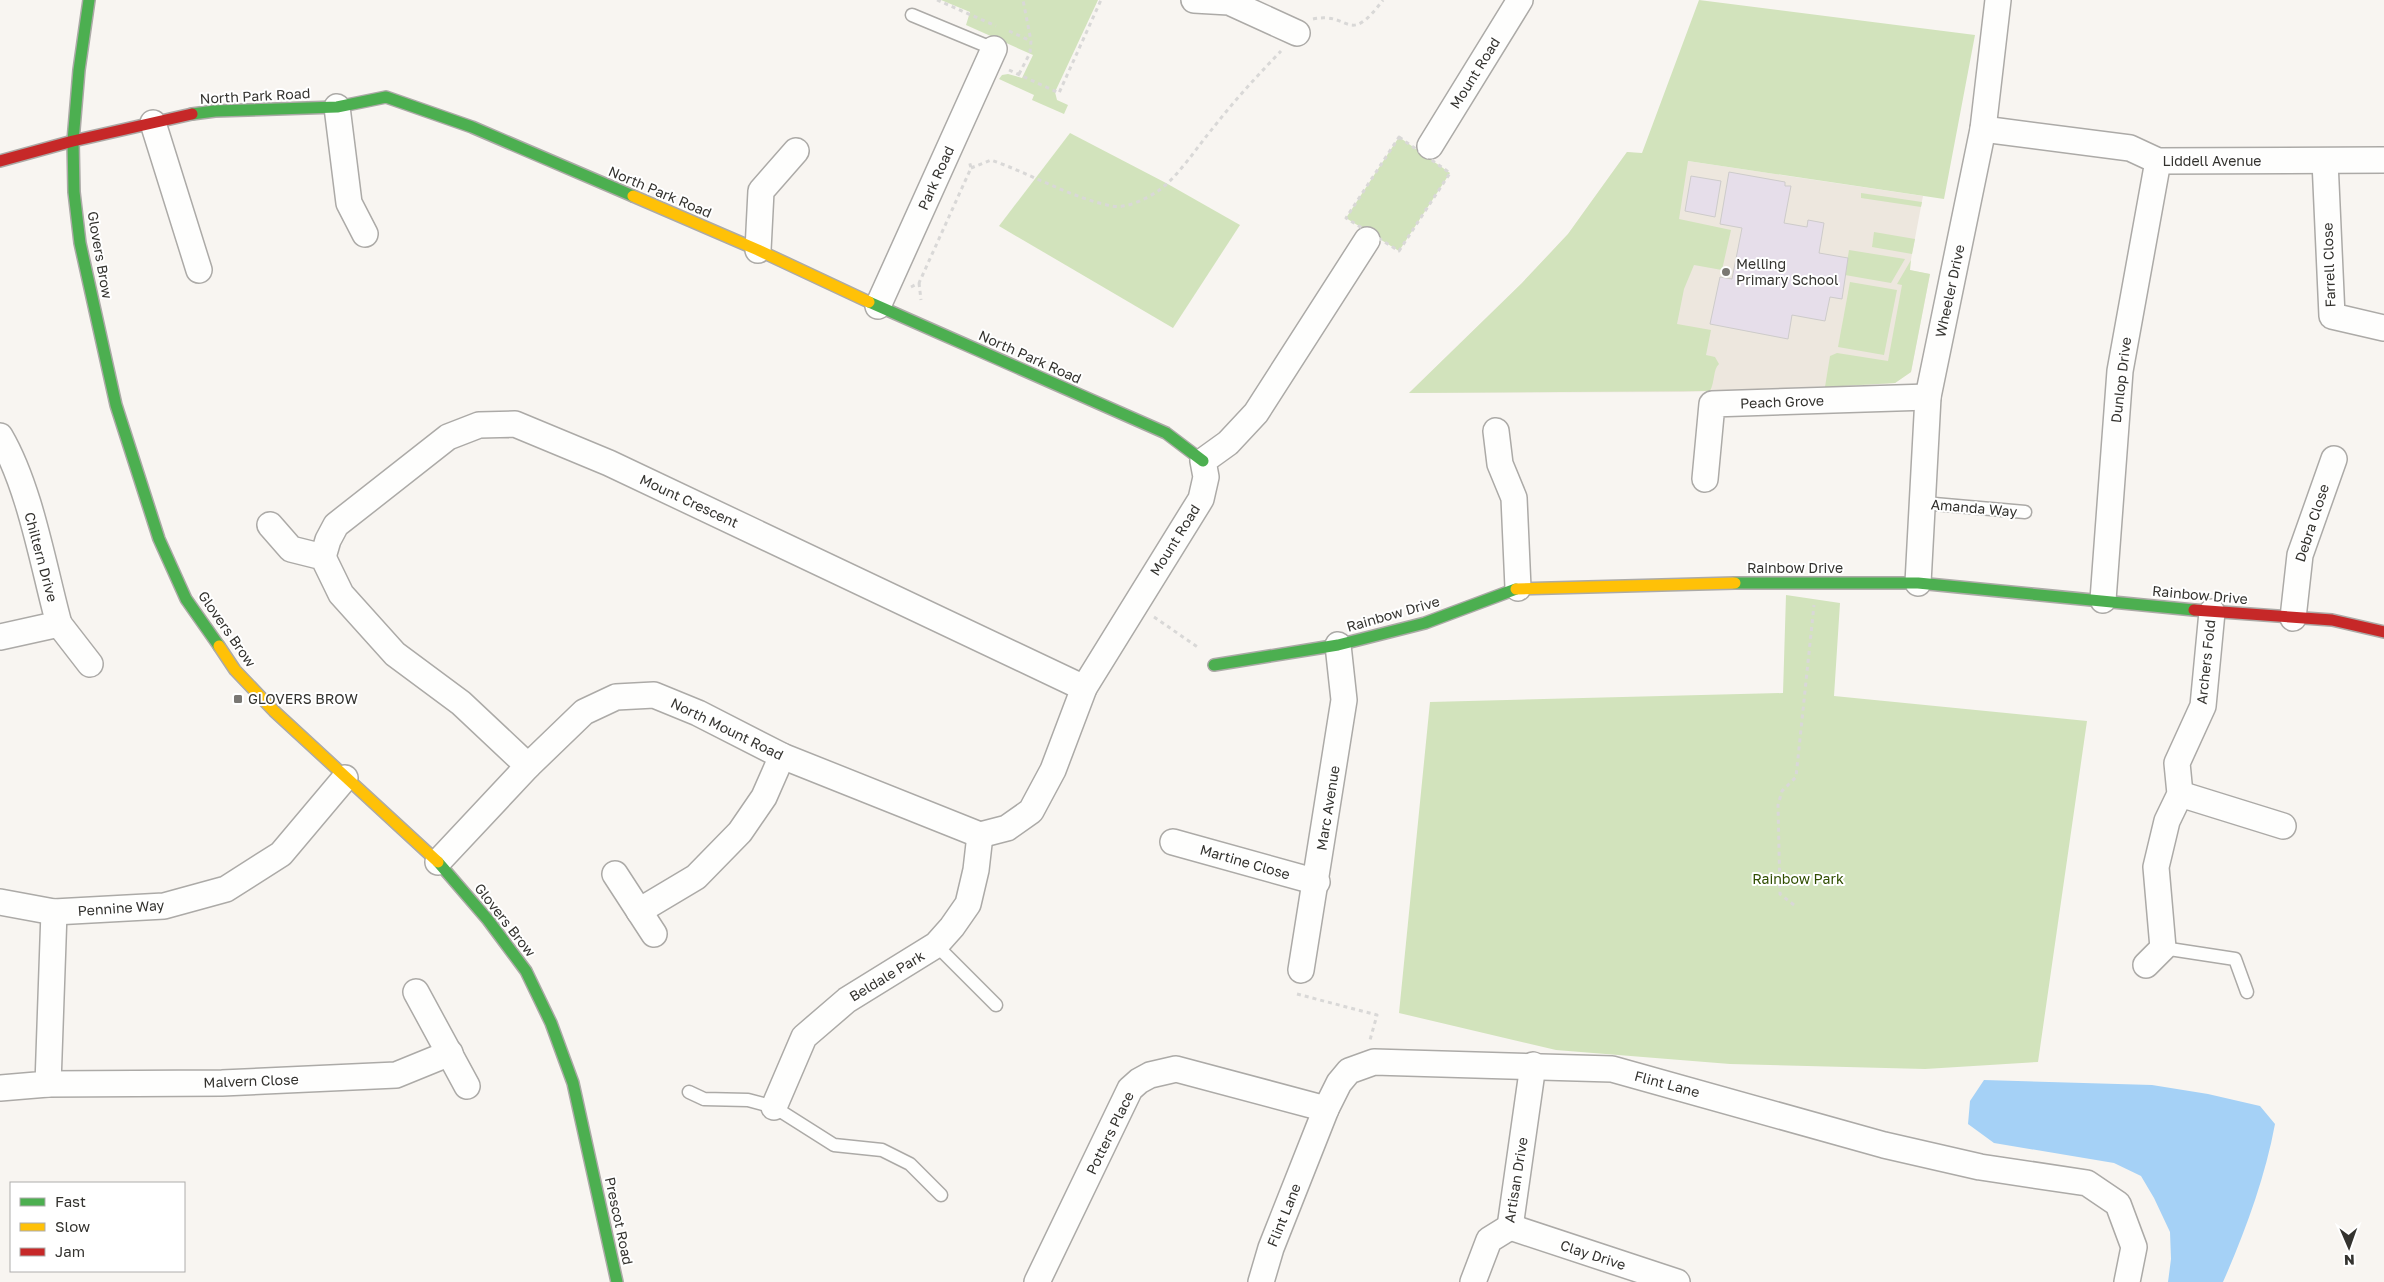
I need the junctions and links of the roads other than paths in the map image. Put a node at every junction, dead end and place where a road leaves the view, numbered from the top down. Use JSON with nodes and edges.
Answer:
{"nodes":[{"id":1,"x":88,"y":0,"type":"edge"},
{"id":2,"x":1194,"y":0,"type":"edge"},
{"id":3,"x":1520,"y":0,"type":"edge"},
{"id":4,"x":1998,"y":0,"type":"edge"},
{"id":5,"x":912,"y":15,"type":"dead end"},
{"id":6,"x":1297,"y":33,"type":"road end"},
{"id":7,"x":999,"y":35,"type":"joint"},
{"id":8,"x":337,"y":107,"type":"junction"},
{"id":9,"x":153,"y":123,"type":"junction"},
{"id":10,"x":1983,"y":129,"type":"junction"},
{"id":11,"x":73,"y":141,"type":"junction"},
{"id":12,"x":1430,"y":146,"type":"dead end"},
{"id":13,"x":796,"y":151,"type":"dead end"},
{"id":14,"x":2384,"y":160,"type":"edge"},
{"id":15,"x":2158,"y":161,"type":"junction"},
{"id":16,"x":2325,"y":161,"type":"junction"},
{"id":17,"x":0,"y":162,"type":"edge"},
{"id":18,"x":365,"y":234,"type":"dead end"},
{"id":19,"x":1368,"y":240,"type":"dead end"},
{"id":20,"x":758,"y":250,"type":"junction"},
{"id":21,"x":199,"y":270,"type":"dead end"},
{"id":22,"x":878,"y":306,"type":"junction"},
{"id":23,"x":2384,"y":328,"type":"edge"},
{"id":24,"x":1928,"y":397,"type":"junction"},
{"id":25,"x":1496,"y":431,"type":"dead end"},
{"id":26,"x":0,"y":436,"type":"edge"},
{"id":27,"x":2334,"y":459,"type":"dead end"},
{"id":28,"x":1203,"y":461,"type":"junction"},
{"id":29,"x":1705,"y":479,"type":"dead end"},
{"id":30,"x":1923,"y":503,"type":"junction"},
{"id":31,"x":2025,"y":512,"type":"dead end"},
{"id":32,"x":270,"y":524,"type":"dead end"},
{"id":33,"x":323,"y":557,"type":"junction"},
{"id":34,"x":1918,"y":583,"type":"junction"},
{"id":35,"x":1518,"y":588,"type":"junction"},
{"id":36,"x":2103,"y":600,"type":"junction"},
{"id":37,"x":2212,"y":612,"type":"junction"},
{"id":38,"x":2293,"y":618,"type":"junction"},
{"id":39,"x":59,"y":624,"type":"junction"},
{"id":40,"x":2384,"y":632,"type":"edge"},
{"id":41,"x":0,"y":637,"type":"edge"},
{"id":42,"x":1338,"y":645,"type":"junction"},
{"id":43,"x":90,"y":664,"type":"dead end"},
{"id":44,"x":1218,"y":664,"type":"road end"},
{"id":45,"x":1084,"y":688,"type":"junction"},
{"id":46,"x":782,"y":756,"type":"junction"},
{"id":47,"x":528,"y":766,"type":"junction"},
{"id":48,"x":346,"y":778,"type":"junction"},
{"id":49,"x":2180,"y":794,"type":"junction"},
{"id":50,"x":2283,"y":826,"type":"dead end"},
{"id":51,"x":980,"y":836,"type":"junction"},
{"id":52,"x":1173,"y":842,"type":"dead end"},
{"id":53,"x":438,"y":862,"type":"junction"},
{"id":54,"x":615,"y":874,"type":"dead end"},
{"id":55,"x":1317,"y":882,"type":"junction"},
{"id":56,"x":0,"y":902,"type":"edge"},
{"id":57,"x":639,"y":911,"type":"junction"},
{"id":58,"x":54,"y":912,"type":"junction"},
{"id":59,"x":654,"y":934,"type":"dead end"},
{"id":60,"x":936,"y":946,"type":"junction"},
{"id":61,"x":2154,"y":956,"type":"joint"},
{"id":62,"x":1301,"y":970,"type":"road end"},
{"id":63,"x":416,"y":992,"type":"dead end"},
{"id":64,"x":2247,"y":992,"type":"dead end"},
{"id":65,"x":996,"y":1005,"type":"dead end"},
{"id":66,"x":450,"y":1052,"type":"junction"},
{"id":67,"x":1533,"y":1065,"type":"junction"},
{"id":68,"x":48,"y":1084,"type":"junction"},
{"id":69,"x":467,"y":1086,"type":"dead end"},
{"id":70,"x":0,"y":1088,"type":"edge"},
{"id":71,"x":690,"y":1092,"type":"dead end"},
{"id":72,"x":774,"y":1108,"type":"junction"},
{"id":73,"x":1326,"y":1109,"type":"junction"},
{"id":74,"x":592,"y":1166,"type":"joint"},
{"id":75,"x":942,"y":1195,"type":"dead end"},
{"id":76,"x":1510,"y":1227,"type":"junction"},
{"id":77,"x":617,"y":1282,"type":"edge"},
{"id":78,"x":1037,"y":1282,"type":"edge"},
{"id":79,"x":1261,"y":1282,"type":"edge"},
{"id":80,"x":1473,"y":1282,"type":"edge"},
{"id":81,"x":1677,"y":1282,"type":"edge"},
{"id":82,"x":2127,"y":1282,"type":"edge"}],
"edges":[{"from":1,"to":11,"type":"street","name":"Glovers Brow"},
{"from":2,"to":6,"type":"street"},
{"from":3,"to":12,"type":"street","name":"Mount Road"},
{"from":4,"to":10,"type":"street","name":"Wheeler Drive"},
{"from":5,"to":7,"type":"lane"},
{"from":7,"to":22,"type":"street","name":"Park Road"},
{"from":8,"to":9,"type":"street","name":"North Park Road"},
{"from":8,"to":18,"type":"street"},
{"from":8,"to":20,"type":"street","name":"North Park Road"},
{"from":9,"to":11,"type":"street","name":"North Park Road"},
{"from":9,"to":21,"type":"street"},
{"from":10,"to":15,"type":"street","name":"Liddell Avenue"},
{"from":10,"to":24,"type":"street","name":"Wheeler Drive"},
{"from":11,"to":17,"type":"street","name":"North Park Road"},
{"from":11,"to":48,"type":"street","name":"Glovers Brow"},
{"from":13,"to":20,"type":"street"},
{"from":14,"to":16,"type":"street","name":"Liddell Avenue"},
{"from":15,"to":16,"type":"street","name":"Liddell Avenue"},
{"from":15,"to":36,"type":"street","name":"Dunlop Drive"},
{"from":16,"to":23,"type":"street","name":"Farrell Close"},
{"from":19,"to":28,"type":"street"},
{"from":20,"to":22,"type":"street","name":"North Park Road"},
{"from":22,"to":28,"type":"street","name":"North Park Road"},
{"from":24,"to":29,"type":"street","name":"Peach Grove"},
{"from":24,"to":30,"type":"street","name":"Wheeler Drive"},
{"from":25,"to":35,"type":"street"},
{"from":26,"to":39,"type":"street","name":"Chiltern Drive"},
{"from":27,"to":38,"type":"street","name":"Debra Close"},
{"from":28,"to":45,"type":"street","name":"Mount Road"},
{"from":30,"to":31,"type":"lane","name":"Amanda Way"},
{"from":30,"to":34,"type":"street","name":"Wheeler Drive"},
{"from":32,"to":33,"type":"street"},
{"from":33,"to":45,"type":"street","name":"Mount Crescent"},
{"from":33,"to":47,"type":"street"},
{"from":34,"to":35,"type":"street","name":"Rainbow Drive"},
{"from":34,"to":36,"type":"street","name":"Rainbow Drive"},
{"from":35,"to":42,"type":"street","name":"Rainbow Drive"},
{"from":36,"to":37,"type":"street","name":"Rainbow Drive"},
{"from":37,"to":38,"type":"street","name":"Rainbow Drive"},
{"from":37,"to":49,"type":"street","name":"Archers Fold"},
{"from":38,"to":40,"type":"street","name":"Rainbow Drive"},
{"from":39,"to":41,"type":"street"},
{"from":39,"to":43,"type":"street"},
{"from":42,"to":44,"type":"street","name":"Rainbow Drive"},
{"from":42,"to":55,"type":"street","name":"Marc Avenue"},
{"from":45,"to":51,"type":"street","name":"Mount Road"},
{"from":46,"to":47,"type":"street","name":"North Mount Road"},
{"from":46,"to":51,"type":"street","name":"North Mount Road"},
{"from":46,"to":57,"type":"street"},
{"from":47,"to":53,"type":"street","name":"North Mount Road"},
{"from":48,"to":53,"type":"street","name":"Glovers Brow"},
{"from":48,"to":58,"type":"street","name":"Pennine Way"},
{"from":49,"to":50,"type":"street"},
{"from":49,"to":61,"type":"street"},
{"from":51,"to":60,"type":"street","name":"Beldale Park"},
{"from":52,"to":55,"type":"street","name":"Martine Close"},
{"from":53,"to":74,"type":"street","name":"Glovers Brow"},
{"from":54,"to":57,"type":"street"},
{"from":55,"to":62,"type":"street","name":"Marc Avenue"},
{"from":56,"to":58,"type":"street","name":"Pennine Way"},
{"from":57,"to":59,"type":"street"},
{"from":58,"to":68,"type":"street"},
{"from":60,"to":65,"type":"lane"},
{"from":60,"to":72,"type":"street","name":"Beldale Park"},
{"from":61,"to":64,"type":"lane"},
{"from":63,"to":66,"type":"street"},
{"from":66,"to":68,"type":"street","name":"Malvern Close"},
{"from":66,"to":69,"type":"street"},
{"from":67,"to":73,"type":"street","name":"Flint Lane"},
{"from":67,"to":76,"type":"street","name":"Artisan Drive"},
{"from":67,"to":82,"type":"street","name":"Flint Lane"},
{"from":68,"to":70,"type":"street","name":"Malvern Close"},
{"from":71,"to":72,"type":"lane"},
{"from":72,"to":75,"type":"lane"},
{"from":73,"to":78,"type":"street","name":"Potters Place"},
{"from":73,"to":79,"type":"street","name":"Flint Lane"},
{"from":74,"to":77,"type":"street","name":"Prescot Road"},
{"from":76,"to":80,"type":"street","name":"Artisan Drive"},
{"from":76,"to":81,"type":"street","name":"Clay Drive"}]}
